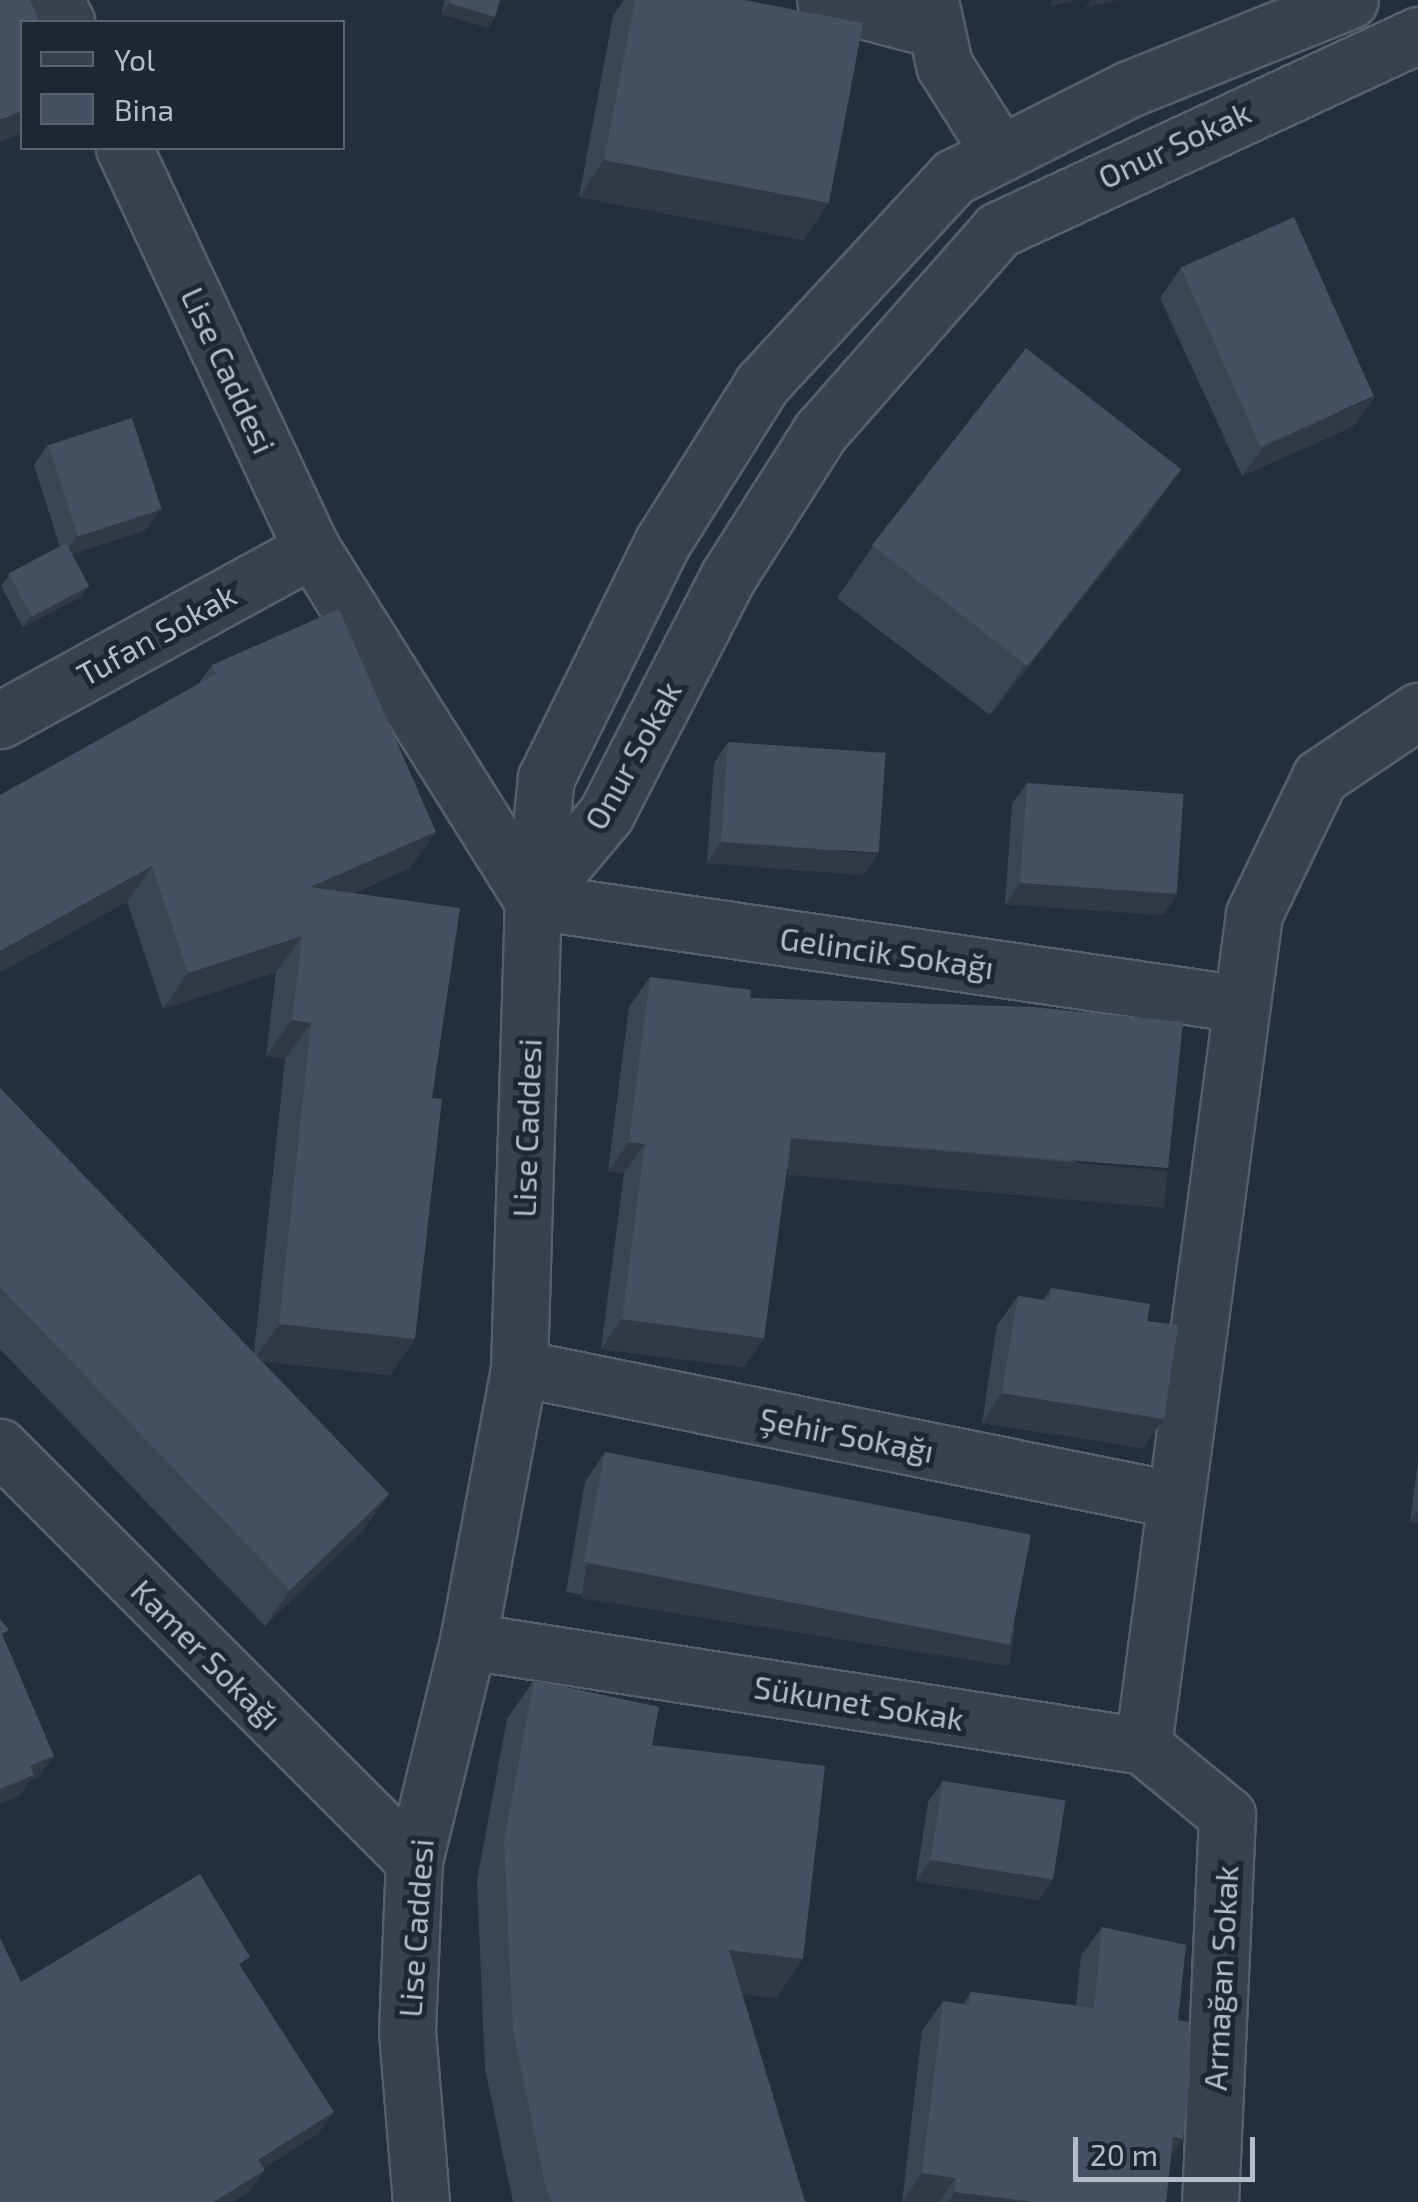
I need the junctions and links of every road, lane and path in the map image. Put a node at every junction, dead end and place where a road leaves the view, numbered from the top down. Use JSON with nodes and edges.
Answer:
{"nodes":[{"id":1,"x":824,"y":0,"type":"edge"},
{"id":2,"x":1350,"y":0,"type":"edge"},
{"id":3,"x":932,"y":14,"type":"edge"},
{"id":4,"x":1418,"y":35,"type":"edge"},
{"id":5,"x":125,"y":150,"type":"edge"},
{"id":6,"x":999,"y":152,"type":"junction"},
{"id":7,"x":312,"y":549,"type":"junction"},
{"id":8,"x":1418,"y":710,"type":"edge"},
{"id":9,"x":0,"y":720,"type":"edge"},
{"id":10,"x":533,"y":900,"type":"junction"},
{"id":11,"x":1242,"y":1004,"type":"junction"},
{"id":12,"x":519,"y":1368,"type":"junction"},
{"id":13,"x":0,"y":1448,"type":"edge"},
{"id":14,"x":1176,"y":1500,"type":"junction"},
{"id":15,"x":468,"y":1641,"type":"junction"},
{"id":16,"x":1143,"y":1746,"type":"junction"},
{"id":17,"x":414,"y":1861,"type":"junction"},
{"id":18,"x":415,"y":2199,"type":"edge"},
{"id":19,"x":1210,"y":2202,"type":"edge"}],
"edges":[{"from":1,"to":3,"type":"street"},
{"from":2,"to":6,"type":"street","name":"Onur Sokak"},
{"from":3,"to":6,"type":"street"},
{"from":4,"to":10,"type":"street","name":"Onur Sokak"},
{"from":5,"to":7,"type":"street","name":"Lise Caddesi"},
{"from":6,"to":10,"type":"street","name":"Onur Sokak"},
{"from":7,"to":9,"type":"street","name":"Tufan Sokak"},
{"from":7,"to":10,"type":"street","name":"Lise Caddesi"},
{"from":8,"to":11,"type":"street"},
{"from":10,"to":11,"type":"street","name":"Gelincik Sokağı"},
{"from":10,"to":12,"type":"street","name":"Lise Caddesi"},
{"from":11,"to":14,"type":"street"},
{"from":12,"to":14,"type":"street","name":"Şehir Sokağı"},
{"from":12,"to":15,"type":"street","name":"Lise Caddesi"},
{"from":13,"to":17,"type":"street","name":"Kamer Sokağı"},
{"from":14,"to":16,"type":"street"},
{"from":15,"to":16,"type":"street","name":"Sükunet Sokak"},
{"from":15,"to":17,"type":"street","name":"Lise Caddesi"},
{"from":16,"to":19,"type":"street","name":"Armağan Sokak"},
{"from":17,"to":18,"type":"street","name":"Lise Caddesi"}]}
